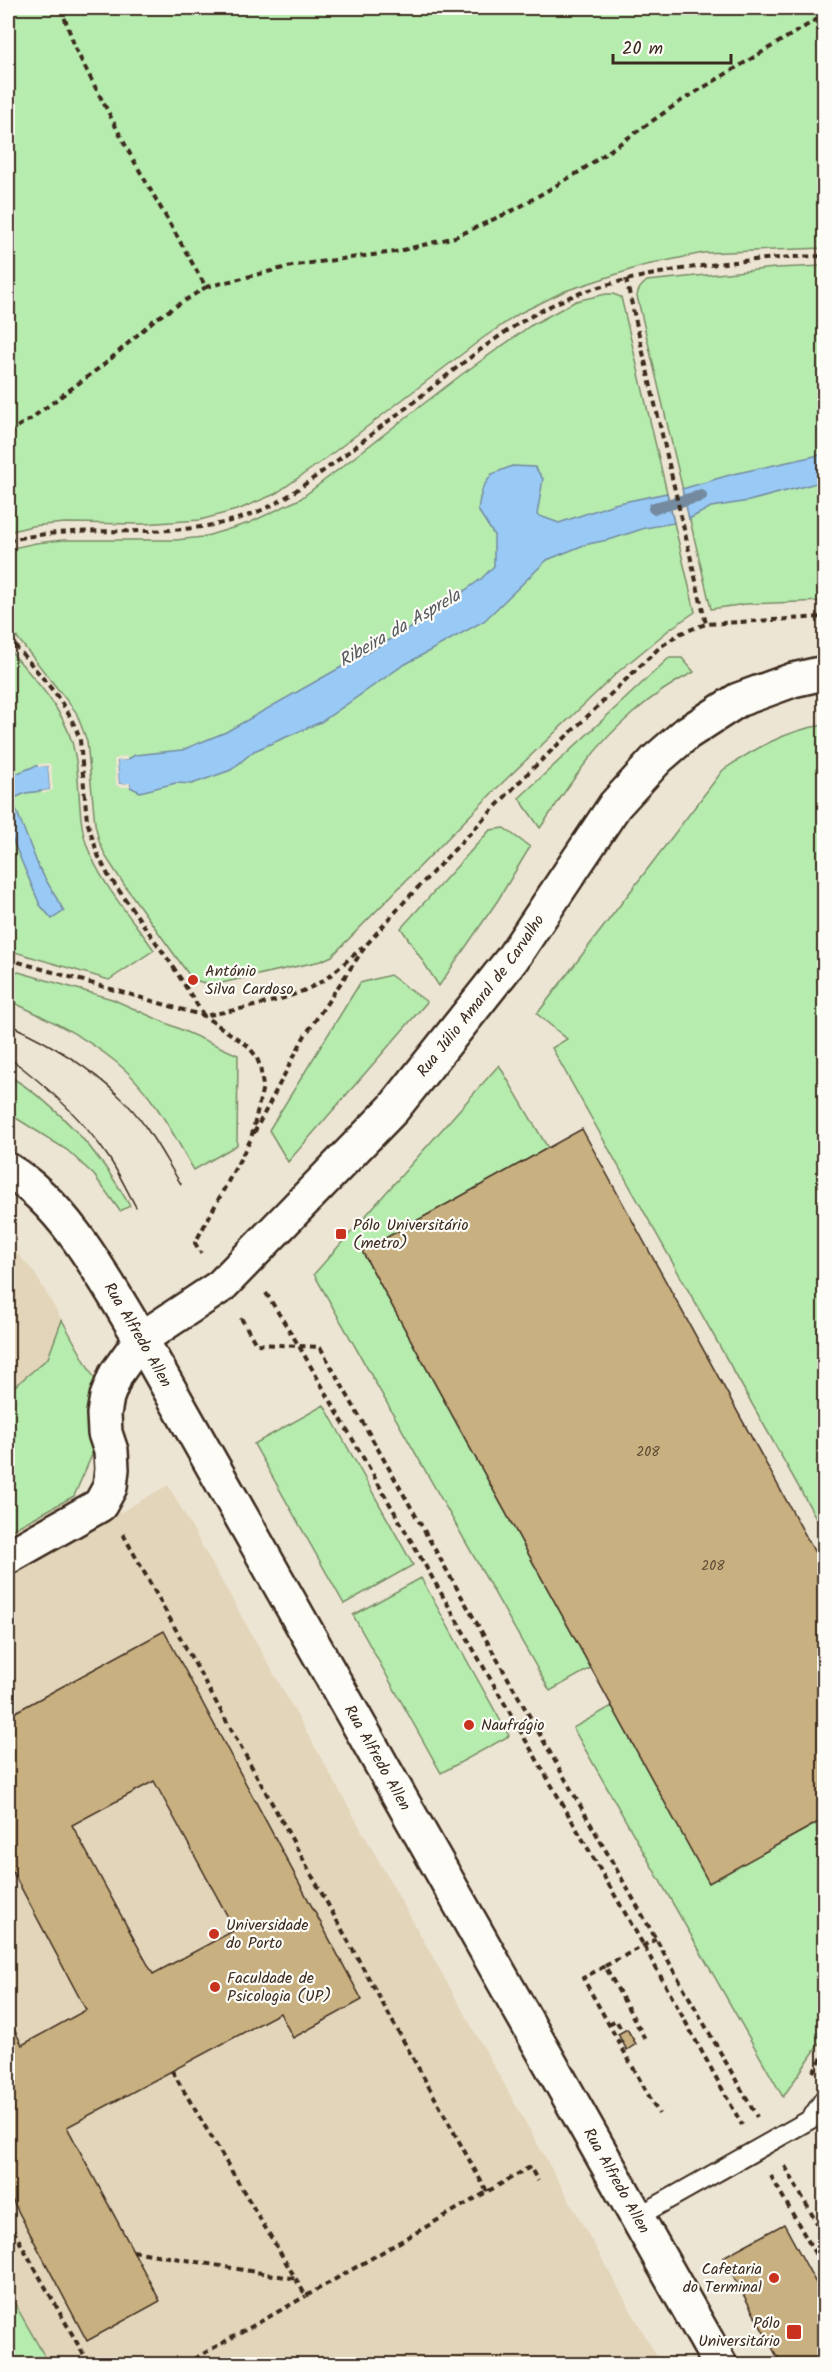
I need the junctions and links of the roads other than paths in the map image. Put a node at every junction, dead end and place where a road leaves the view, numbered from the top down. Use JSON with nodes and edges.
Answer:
{"nodes":[{"id":1,"x":825,"y":674,"type":"edge"},
{"id":2,"x":8,"y":1170,"type":"edge"},
{"id":3,"x":141,"y":1339,"type":"junction"},
{"id":4,"x":8,"y":1557,"type":"edge"},
{"id":5,"x":825,"y":2098,"type":"edge"},
{"id":6,"x":637,"y":2217,"type":"junction"},
{"id":7,"x":720,"y":2364,"type":"edge"}],
"edges":[{"from":1,"to":3,"type":"street","name":"Rua Júlio Amaral de Carvalho"},
{"from":2,"to":3,"type":"street","name":"Rua Alfredo Allen"},
{"from":3,"to":4,"type":"street"},
{"from":3,"to":6,"type":"street","name":"Rua Alfredo Allen"},
{"from":5,"to":6,"type":"lane"},
{"from":6,"to":7,"type":"street","name":"Rua Alfredo Allen"}]}
